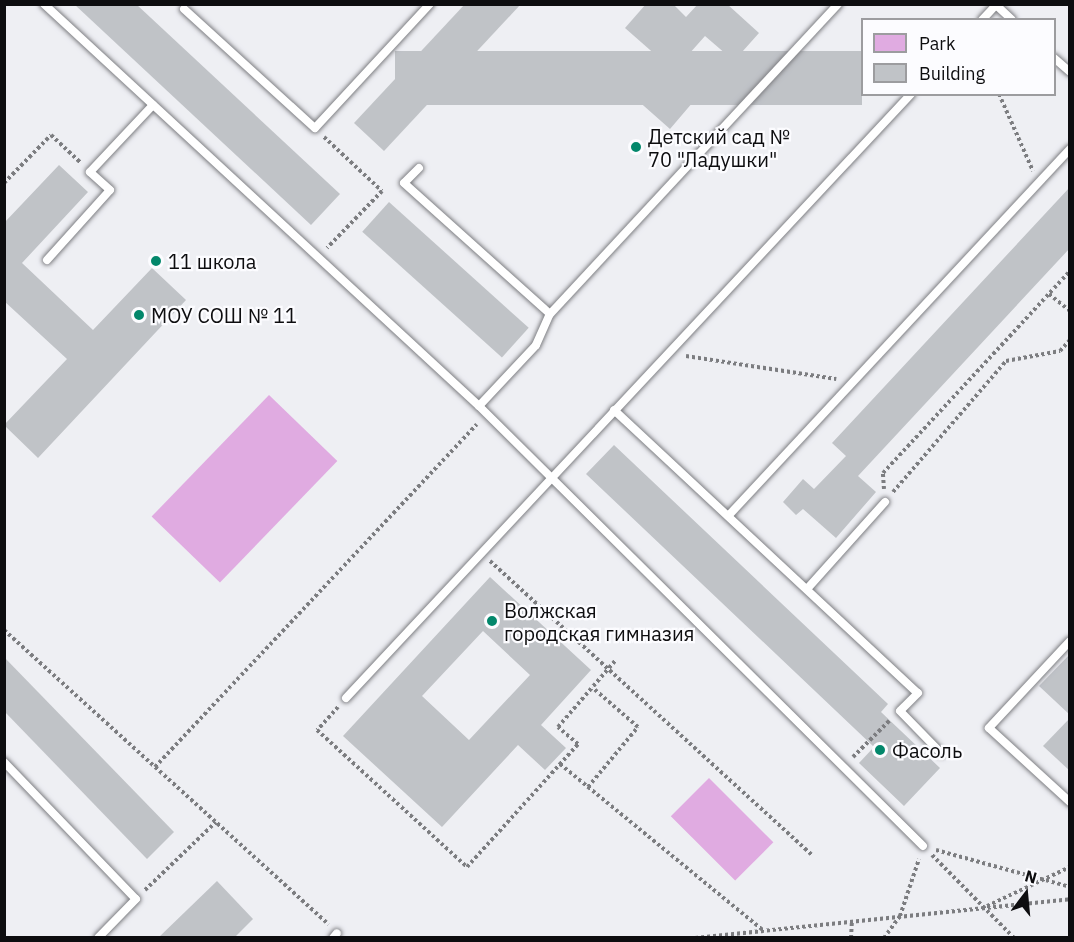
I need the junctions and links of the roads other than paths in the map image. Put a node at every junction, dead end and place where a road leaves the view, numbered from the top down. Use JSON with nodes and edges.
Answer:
{"nodes":[{"id":1,"x":44,"y":4,"type":"edge"},
{"id":2,"x":430,"y":4,"type":"edge"},
{"id":3,"x":838,"y":4,"type":"edge"},
{"id":4,"x":996,"y":5,"type":"edge"},
{"id":5,"x":184,"y":6,"type":"edge"},
{"id":6,"x":984,"y":18,"type":"edge"},
{"id":7,"x":1010,"y":18,"type":"edge"},
{"id":8,"x":1056,"y":60,"type":"edge"},
{"id":9,"x":1070,"y":72,"type":"edge"},
{"id":10,"x":909,"y":96,"type":"edge"},
{"id":11,"x":153,"y":105,"type":"junction"},
{"id":12,"x":1070,"y":149,"type":"edge"},
{"id":13,"x":419,"y":168,"type":"dead end"},
{"id":14,"x":47,"y":260,"type":"dead end"},
{"id":15,"x":550,"y":314,"type":"junction"},
{"id":16,"x":479,"y":406,"type":"junction"},
{"id":17,"x":615,"y":410,"type":"junction"},
{"id":18,"x":551,"y":477,"type":"junction"},
{"id":19,"x":885,"y":502,"type":"road end"},
{"id":20,"x":729,"y":515,"type":"junction"},
{"id":21,"x":807,"y":589,"type":"junction"},
{"id":22,"x":1070,"y":640,"type":"edge"},
{"id":23,"x":346,"y":698,"type":"road end"},
{"id":24,"x":941,"y":753,"type":"dead end"},
{"id":25,"x":4,"y":762,"type":"edge"},
{"id":26,"x":1070,"y":802,"type":"edge"},
{"id":27,"x":923,"y":846,"type":"road end"},
{"id":28,"x":98,"y":938,"type":"edge"}],
"edges":[{"from":1,"to":11,"type":"lane"},
{"from":2,"to":5,"type":"lane"},
{"from":3,"to":15,"type":"lane"},
{"from":4,"to":6,"type":"lane"},
{"from":4,"to":7,"type":"lane"},
{"from":8,"to":9,"type":"lane"},
{"from":10,"to":17,"type":"lane"},
{"from":11,"to":14,"type":"lane"},
{"from":11,"to":16,"type":"lane"},
{"from":12,"to":20,"type":"lane"},
{"from":13,"to":15,"type":"lane"},
{"from":15,"to":16,"type":"lane"},
{"from":16,"to":18,"type":"lane"},
{"from":17,"to":18,"type":"lane"},
{"from":17,"to":20,"type":"lane"},
{"from":18,"to":23,"type":"lane"},
{"from":18,"to":27,"type":"lane"},
{"from":19,"to":21,"type":"lane"},
{"from":20,"to":21,"type":"lane"},
{"from":21,"to":24,"type":"lane"},
{"from":22,"to":26,"type":"lane"},
{"from":25,"to":28,"type":"lane"}]}
